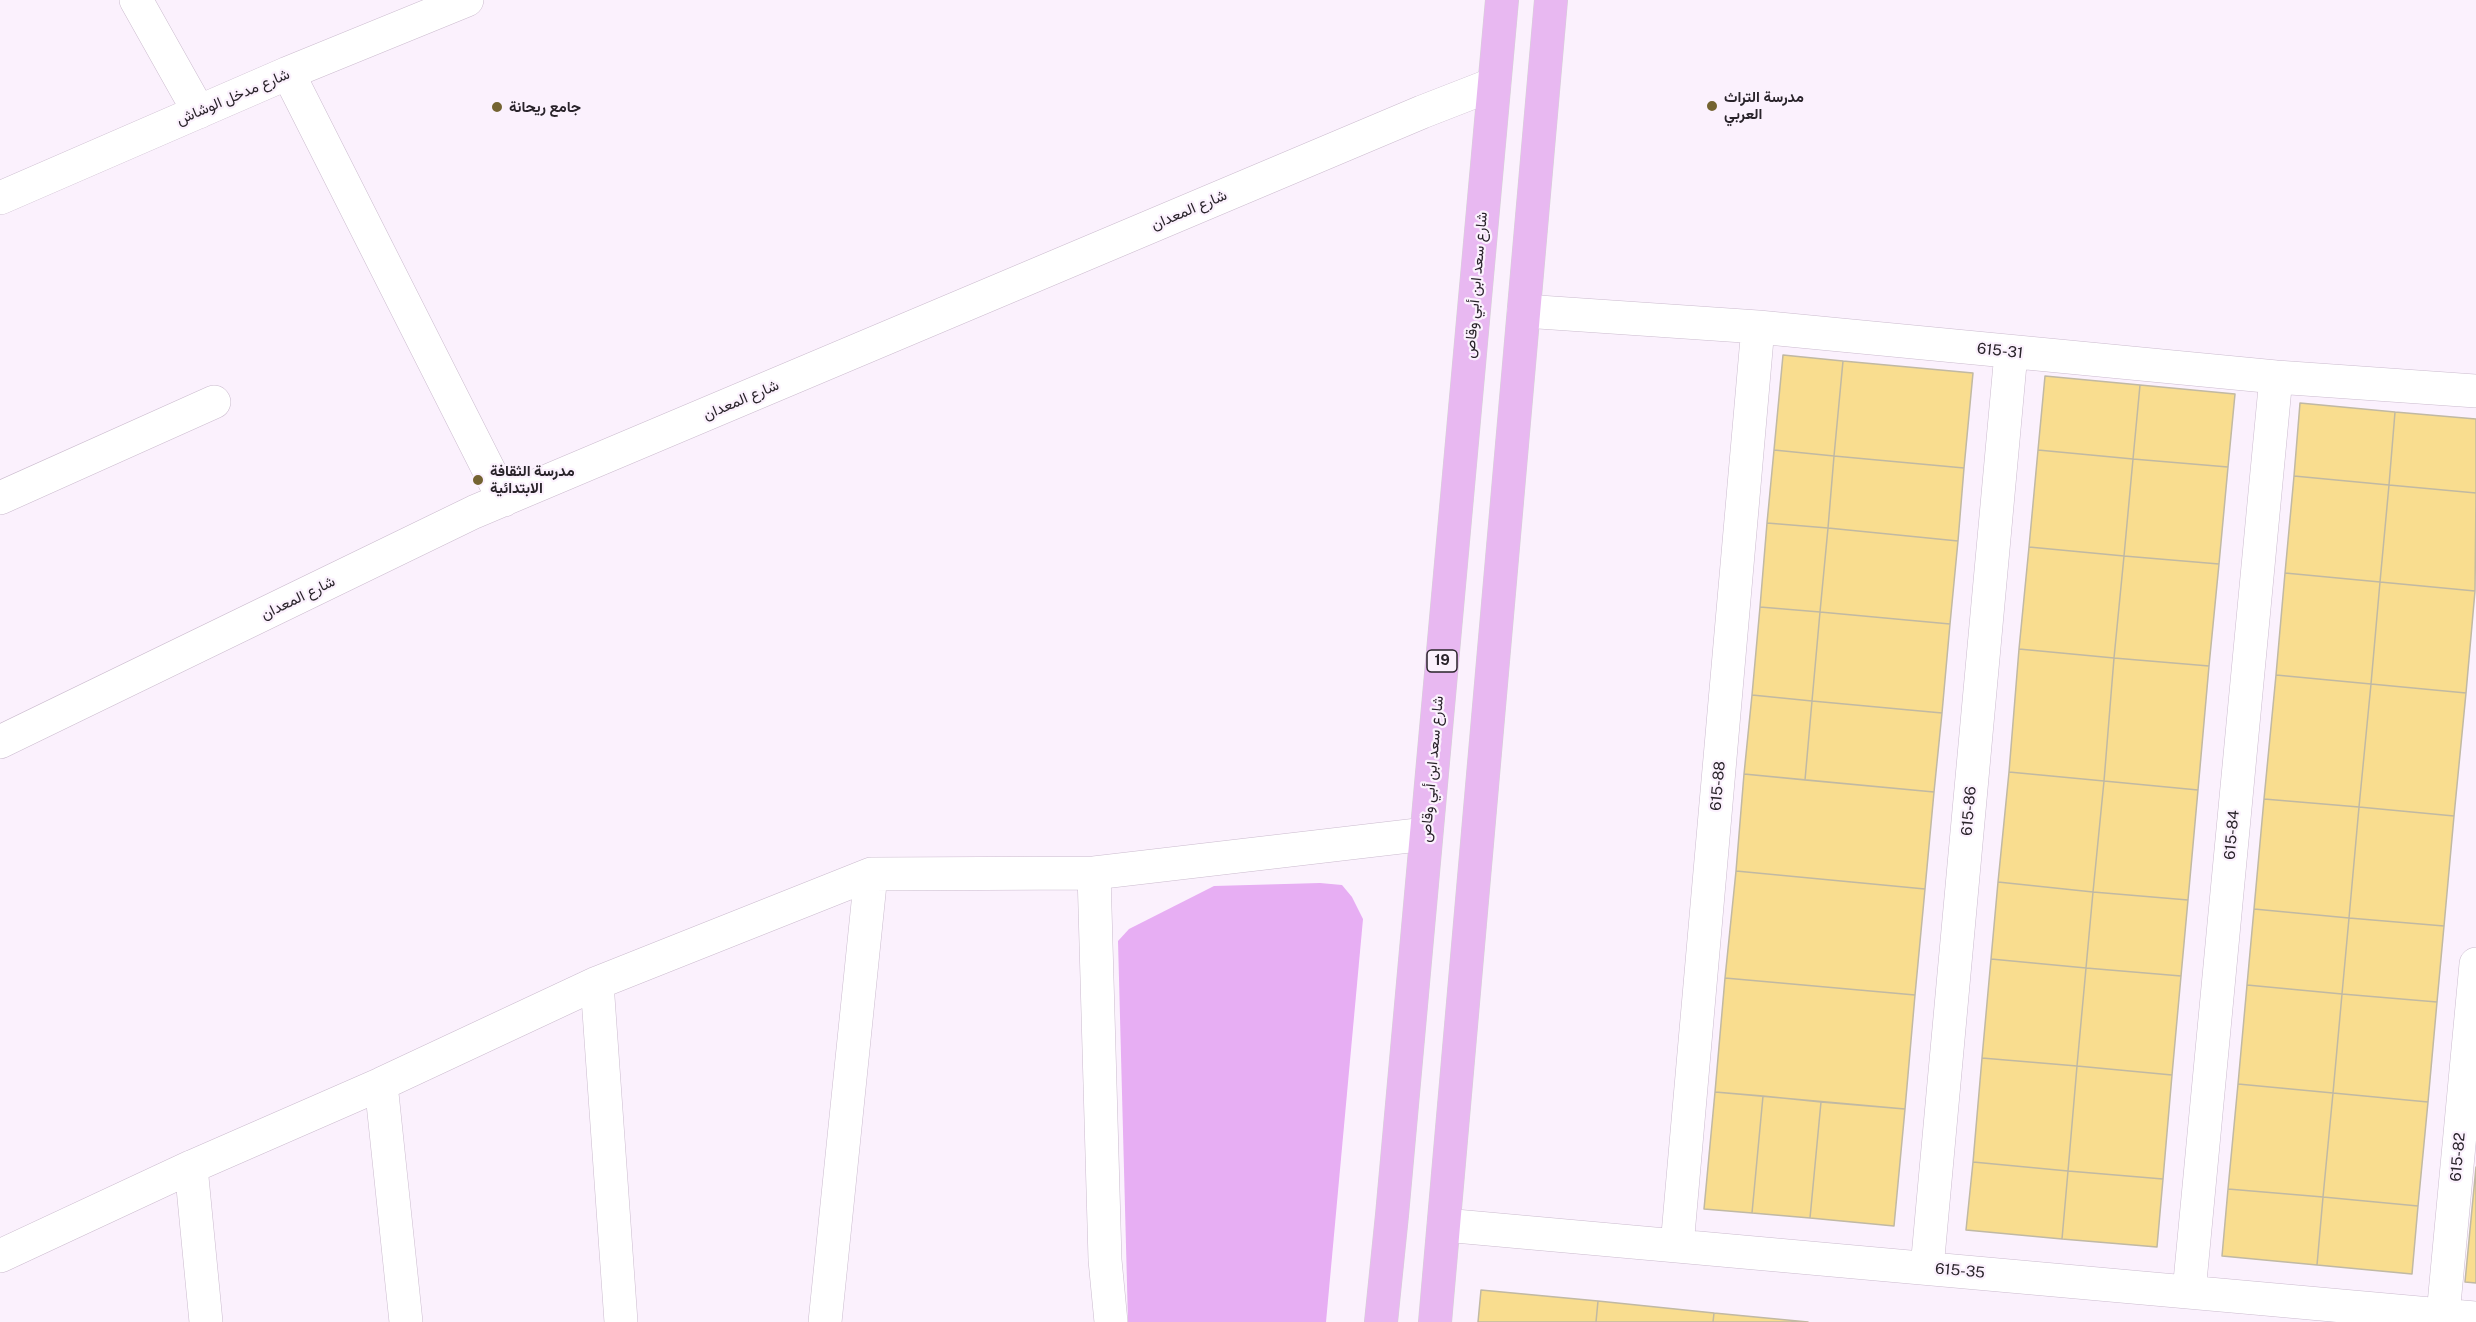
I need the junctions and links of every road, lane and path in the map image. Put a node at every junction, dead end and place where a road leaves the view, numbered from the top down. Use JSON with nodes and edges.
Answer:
{"nodes":[{"id":1,"x":136,"y":0,"type":"edge"},
{"id":2,"x":467,"y":0,"type":"edge"},
{"id":3,"x":1502,"y":0,"type":"edge"},
{"id":4,"x":1551,"y":0,"type":"edge"},
{"id":5,"x":288,"y":73,"type":"junction"},
{"id":6,"x":1494,"y":84,"type":"junction"},
{"id":7,"x":199,"y":112,"type":"junction"},
{"id":8,"x":0,"y":198,"type":"edge"},
{"id":9,"x":1524,"y":311,"type":"junction"},
{"id":10,"x":1758,"y":327,"type":"junction"},
{"id":11,"x":2012,"y":353,"type":"junction"},
{"id":12,"x":2276,"y":377,"type":"junction"},
{"id":13,"x":2476,"y":391,"type":"edge"},
{"id":14,"x":214,"y":402,"type":"dead end"},
{"id":15,"x":0,"y":498,"type":"edge"},
{"id":16,"x":504,"y":500,"type":"junction"},
{"id":17,"x":0,"y":742,"type":"edge"},
{"id":18,"x":1426,"y":834,"type":"junction"},
{"id":19,"x":1094,"y":873,"type":"junction"},
{"id":20,"x":871,"y":874,"type":"junction"},
{"id":21,"x":2476,"y":964,"type":"edge"},
{"id":22,"x":597,"y":983,"type":"junction"},
{"id":23,"x":381,"y":1084,"type":"junction"},
{"id":24,"x":191,"y":1167,"type":"junction"},
{"id":25,"x":1444,"y":1225,"type":"junction"},
{"id":26,"x":1677,"y":1246,"type":"junction"},
{"id":27,"x":0,"y":1256,"type":"edge"},
{"id":28,"x":1927,"y":1268,"type":"junction"},
{"id":29,"x":2189,"y":1292,"type":"junction"},
{"id":30,"x":2443,"y":1315,"type":"junction"},
{"id":31,"x":2476,"y":1318,"type":"edge"},
{"id":32,"x":206,"y":1322,"type":"edge"},
{"id":33,"x":406,"y":1322,"type":"edge"},
{"id":34,"x":621,"y":1322,"type":"edge"},
{"id":35,"x":825,"y":1322,"type":"edge"},
{"id":36,"x":1110,"y":1322,"type":"edge"},
{"id":37,"x":1381,"y":1322,"type":"edge"},
{"id":38,"x":1435,"y":1322,"type":"edge"}],
"edges":[{"from":1,"to":7,"type":"street"},
{"from":2,"to":5,"type":"street","name":"شارع مدخل الوشاش"},
{"from":3,"to":6,"type":"main road","name":"شارع سعد ابن أبي وقاص","number":"19"},
{"from":4,"to":9,"type":"main road"},
{"from":5,"to":7,"type":"street","name":"شارع مدخل الوشاش"},
{"from":5,"to":16,"type":"street"},
{"from":6,"to":16,"type":"street","name":"شارع المعدان"},
{"from":6,"to":18,"type":"main road","name":"شارع سعد ابن أبي وقاص","number":"19"},
{"from":7,"to":8,"type":"street","name":"شارع مدخل الوشاش"},
{"from":9,"to":10,"type":"street","name":"615-31"},
{"from":9,"to":25,"type":"main road"},
{"from":10,"to":11,"type":"street","name":"615-31"},
{"from":10,"to":26,"type":"street","name":"615-88"},
{"from":11,"to":12,"type":"street","name":"615-31"},
{"from":11,"to":28,"type":"street","name":"615-86"},
{"from":12,"to":13,"type":"street","name":"615-31"},
{"from":12,"to":29,"type":"street","name":"615-84"},
{"from":14,"to":15,"type":"street"},
{"from":16,"to":17,"type":"street","name":"شارع المعدان"},
{"from":18,"to":19,"type":"street"},
{"from":18,"to":37,"type":"main road","name":"شارع سعد ابن أبي وقاص","number":"19"},
{"from":19,"to":20,"type":"street"},
{"from":19,"to":36,"type":"street"},
{"from":20,"to":22,"type":"street"},
{"from":20,"to":35,"type":"street"},
{"from":21,"to":30,"type":"street","name":"615-82"},
{"from":22,"to":23,"type":"street"},
{"from":22,"to":34,"type":"street"},
{"from":23,"to":24,"type":"street"},
{"from":23,"to":33,"type":"street"},
{"from":24,"to":27,"type":"street"},
{"from":24,"to":32,"type":"street"},
{"from":25,"to":26,"type":"street","name":"615-35"},
{"from":25,"to":38,"type":"main road"},
{"from":26,"to":28,"type":"street","name":"615-35"},
{"from":28,"to":29,"type":"street","name":"615-35"},
{"from":29,"to":30,"type":"street","name":"615-35"},
{"from":30,"to":31,"type":"street","name":"615-35"}]}
